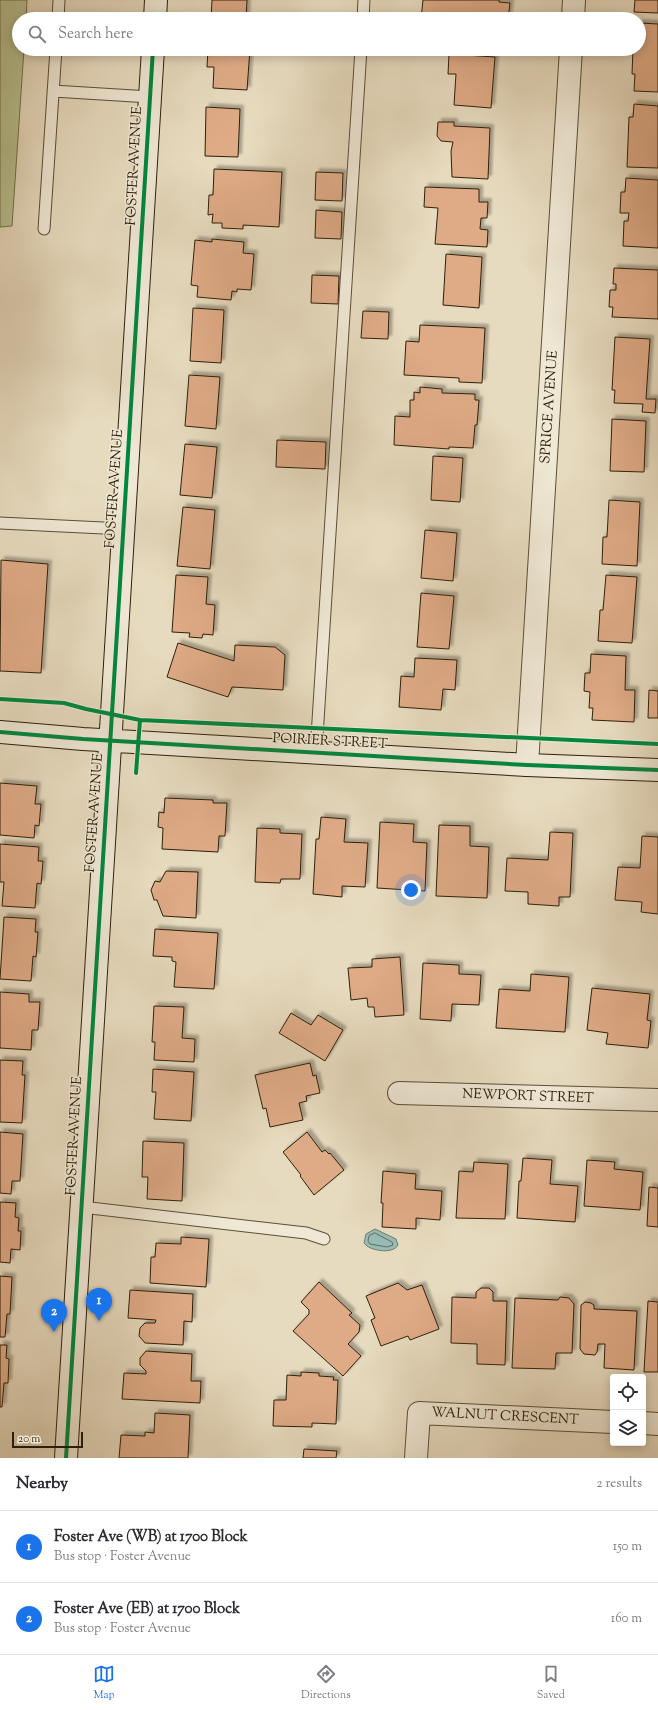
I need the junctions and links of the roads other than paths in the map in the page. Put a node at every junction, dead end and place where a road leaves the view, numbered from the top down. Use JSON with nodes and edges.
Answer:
{"nodes":[{"id":1,"x":59,"y":0,"type":"edge"},
{"id":2,"x":156,"y":0,"type":"edge"},
{"id":3,"x":364,"y":0,"type":"edge"},
{"id":4,"x":574,"y":0,"type":"edge"},
{"id":5,"x":58,"y":12,"type":"edge"},
{"id":6,"x":155,"y":12,"type":"edge"},
{"id":7,"x":363,"y":12,"type":"edge"},
{"id":8,"x":573,"y":12,"type":"edge"},
{"id":9,"x":56,"y":56,"type":"edge"},
{"id":10,"x":153,"y":56,"type":"edge"},
{"id":11,"x":361,"y":56,"type":"edge"},
{"id":12,"x":572,"y":56,"type":"edge"},
{"id":13,"x":53,"y":91,"type":"junction"},
{"id":14,"x":150,"y":97,"type":"junction"},
{"id":15,"x":44,"y":230,"type":"dead end"},
{"id":16,"x":0,"y":523,"type":"edge"},
{"id":17,"x":124,"y":529,"type":"junction"},
{"id":18,"x":0,"y":732,"type":"edge"},
{"id":19,"x":110,"y":740,"type":"junction"},
{"id":20,"x":316,"y":752,"type":"junction"},
{"id":21,"x":528,"y":765,"type":"junction"},
{"id":22,"x":658,"y":770,"type":"edge"},
{"id":23,"x":399,"y":1093,"type":"dead end"},
{"id":24,"x":658,"y":1100,"type":"edge"},
{"id":25,"x":82,"y":1206,"type":"junction"},
{"id":26,"x":324,"y":1239,"type":"dead end"},
{"id":27,"x":610,"y":1422,"type":"edge"},
{"id":28,"x":646,"y":1423,"type":"edge"},
{"id":29,"x":658,"y":1424,"type":"edge"},
{"id":30,"x":66,"y":1458,"type":"edge"},
{"id":31,"x":416,"y":1458,"type":"edge"}],
"edges":[{"from":1,"to":5,"type":"lane"},
{"from":2,"to":6,"type":"street"},
{"from":3,"to":7,"type":"lane"},
{"from":4,"to":8,"type":"street"},
{"from":9,"to":13,"type":"lane"},
{"from":10,"to":14,"type":"street","name":"FOSTER AVENUE"},
{"from":11,"to":20,"type":"lane"},
{"from":12,"to":21,"type":"street","name":"SPRICE AVENUE"},
{"from":13,"to":14,"type":"lane"},
{"from":13,"to":15,"type":"lane"},
{"from":14,"to":17,"type":"street","name":"FOSTER AVENUE"},
{"from":16,"to":17,"type":"lane"},
{"from":17,"to":19,"type":"street","name":"FOSTER AVENUE"},
{"from":18,"to":19,"type":"street","name":"POIRIER STREET"},
{"from":19,"to":20,"type":"street","name":"POIRIER STREET"},
{"from":19,"to":25,"type":"street","name":"FOSTER AVENUE"},
{"from":20,"to":21,"type":"street","name":"POIRIER STREET"},
{"from":21,"to":22,"type":"street","name":"POIRIER STREET"},
{"from":23,"to":24,"type":"street","name":"NEWPORT STREET"},
{"from":25,"to":26,"type":"lane"},
{"from":25,"to":30,"type":"street","name":"FOSTER AVENUE"},
{"from":27,"to":31,"type":"street","name":"WALNUT CRESCENT"},
{"from":28,"to":29,"type":"street"}]}
